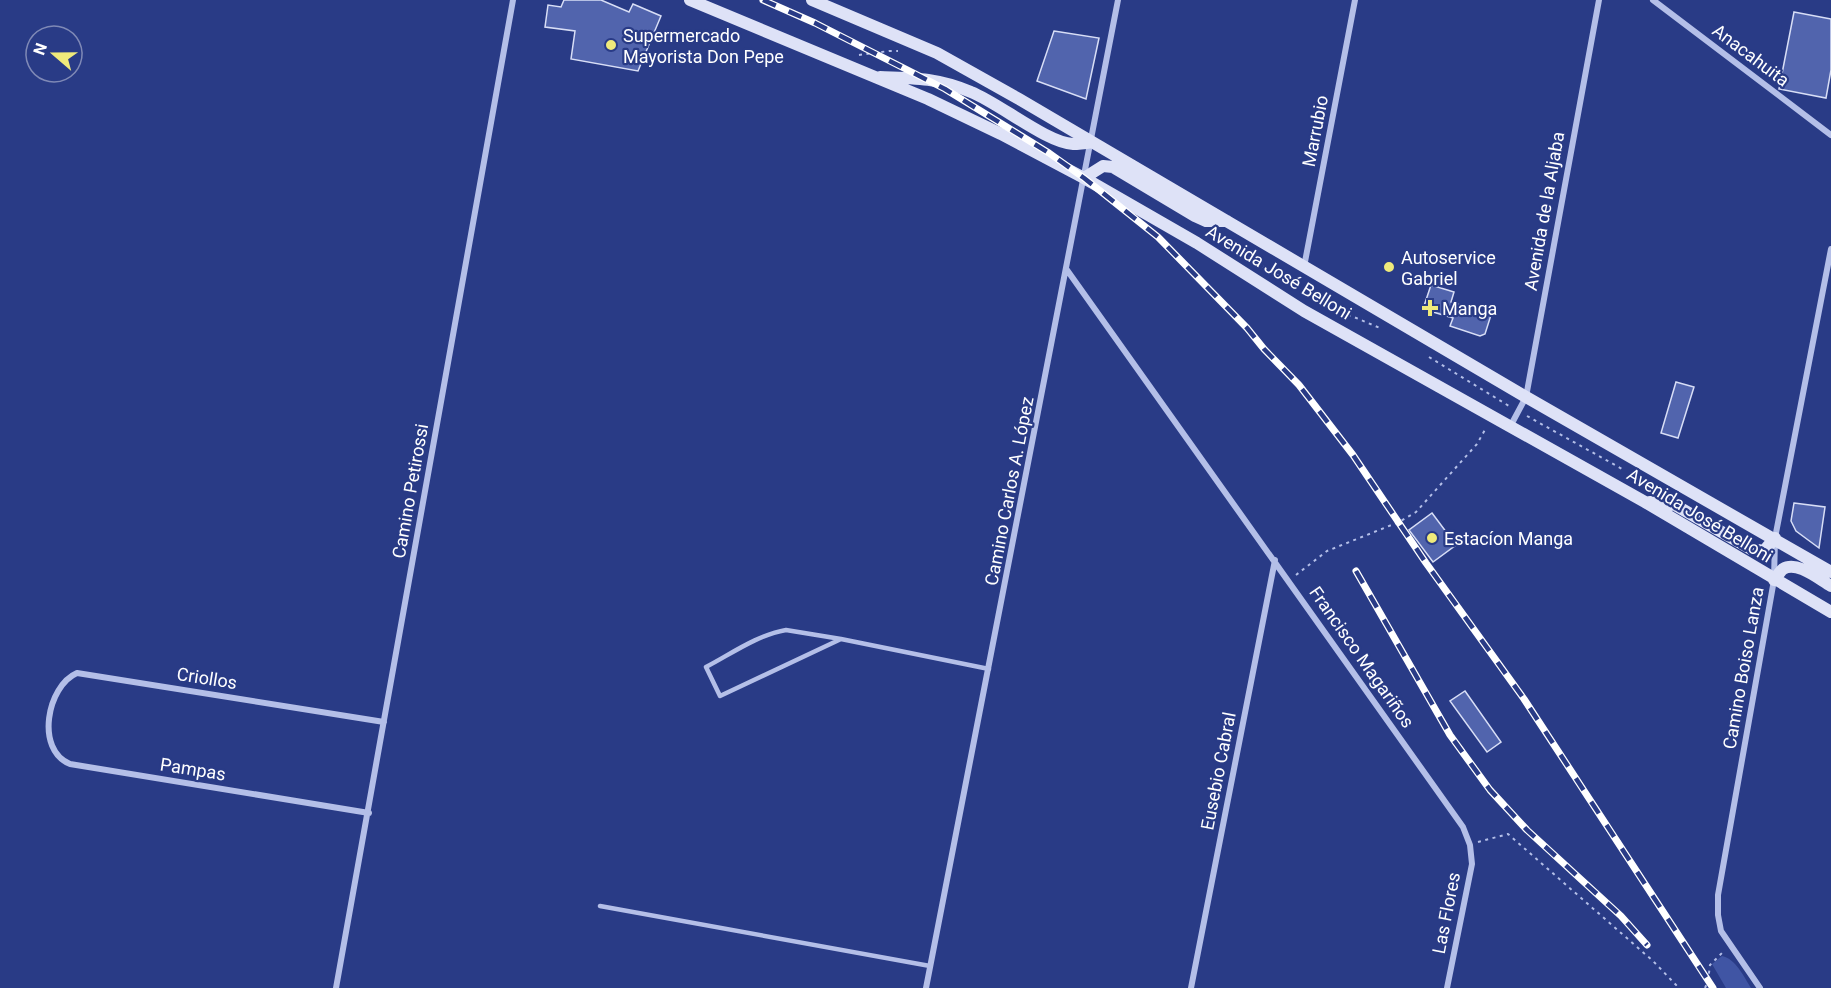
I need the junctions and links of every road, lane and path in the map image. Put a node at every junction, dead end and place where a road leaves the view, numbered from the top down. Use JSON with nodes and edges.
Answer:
{"nodes":[{"id":1,"x":513,"y":0,"type":"edge"},
{"id":2,"x":690,"y":0,"type":"edge"},
{"id":3,"x":812,"y":0,"type":"edge"},
{"id":4,"x":1118,"y":0,"type":"edge"},
{"id":5,"x":1354,"y":0,"type":"edge"},
{"id":6,"x":1599,"y":0,"type":"edge"},
{"id":7,"x":1653,"y":0,"type":"edge"},
{"id":8,"x":873,"y":77,"type":"junction"},
{"id":9,"x":1831,"y":135,"type":"edge"},
{"id":10,"x":1092,"y":142,"type":"junction"},
{"id":11,"x":1084,"y":178,"type":"junction"},
{"id":12,"x":1228,"y":221,"type":"junction"},
{"id":13,"x":1230,"y":248,"type":"dead end"},
{"id":14,"x":1831,"y":249,"type":"edge"},
{"id":15,"x":1304,"y":267,"type":"junction"},
{"id":16,"x":1067,"y":270,"type":"junction"},
{"id":17,"x":1386,"y":330,"type":"dead end"},
{"id":18,"x":1424,"y":354,"type":"dead end"},
{"id":19,"x":1526,"y":397,"type":"junction"},
{"id":20,"x":1518,"y":411,"type":"junction"},
{"id":21,"x":1493,"y":416,"type":"junction"},
{"id":22,"x":1511,"y":425,"type":"junction"},
{"id":23,"x":1628,"y":472,"type":"dead end"},
{"id":24,"x":1645,"y":502,"type":"junction"},
{"id":25,"x":1774,"y":538,"type":"junction"},
{"id":26,"x":1275,"y":560,"type":"junction"},
{"id":27,"x":1831,"y":572,"type":"edge"},
{"id":28,"x":1289,"y":580,"type":"junction"},
{"id":29,"x":1774,"y":580,"type":"junction"},
{"id":30,"x":1831,"y":586,"type":"edge"},
{"id":31,"x":1831,"y":612,"type":"edge"},
{"id":32,"x":841,"y":639,"type":"junction"},
{"id":33,"x":989,"y":669,"type":"junction"},
{"id":34,"x":50,"y":715,"type":"joint"},
{"id":35,"x":384,"y":722,"type":"junction"},
{"id":36,"x":369,"y":813,"type":"junction"},
{"id":37,"x":1470,"y":844,"type":"junction"},
{"id":38,"x":600,"y":906,"type":"dead end"},
{"id":39,"x":1730,"y":947,"type":"junction"},
{"id":40,"x":930,"y":966,"type":"junction"},
{"id":41,"x":336,"y":988,"type":"edge"},
{"id":42,"x":926,"y":988,"type":"edge"},
{"id":43,"x":1191,"y":988,"type":"edge"},
{"id":44,"x":1447,"y":988,"type":"edge"},
{"id":45,"x":1679,"y":988,"type":"edge"},
{"id":46,"x":1705,"y":988,"type":"edge"},
{"id":47,"x":1760,"y":988,"type":"edge"}],
"edges":[{"from":1,"to":35,"type":"street","name":"Camino Petirossi"},
{"from":2,"to":8,"type":"main road","name":"Avenida José Belloni"},
{"from":3,"to":10,"type":"main road","name":"Avenida José Belloni"},
{"from":4,"to":10,"type":"street","name":"Camino Carlos A. López"},
{"from":5,"to":15,"type":"street","name":"Marrubio"},
{"from":6,"to":19,"type":"street","name":"Avenida de la Aljaba"},
{"from":7,"to":9,"type":"street","name":"Anacahuita"},
{"from":8,"to":10,"type":"main road"},
{"from":8,"to":11,"type":"main road","name":"Avenida José Belloni"},
{"from":10,"to":11,"type":"street","name":"Camino Carlos A. López"},
{"from":10,"to":12,"type":"main road","name":"Avenida José Belloni"},
{"from":11,"to":12,"type":"main road"},
{"from":11,"to":16,"type":"street","name":"Camino Carlos A. López"},
{"from":11,"to":21,"type":"main road","name":"Avenida José Belloni"},
{"from":12,"to":15,"type":"main road","name":"Avenida José Belloni"},
{"from":13,"to":17,"type":"path"},
{"from":14,"to":25,"type":"street","name":"Camino Boiso Lanza"},
{"from":15,"to":19,"type":"main road","name":"Avenida José Belloni"},
{"from":16,"to":26,"type":"street","name":"Francisco Magariños"},
{"from":16,"to":33,"type":"street","name":"Camino Carlos A. López"},
{"from":18,"to":20,"type":"path"},
{"from":19,"to":20,"type":"street","name":"Avenida de la Aljaba"},
{"from":19,"to":25,"type":"main road","name":"Avenida José Belloni"},
{"from":20,"to":22,"type":"street","name":"Avenida de la Aljaba"},
{"from":20,"to":23,"type":"path"},
{"from":21,"to":22,"type":"main road","name":"Avenida José Belloni"},
{"from":21,"to":28,"type":"path"},
{"from":22,"to":24,"type":"main road","name":"Avenida José Belloni"},
{"from":24,"to":25,"type":"main road"},
{"from":24,"to":29,"type":"main road","name":"Avenida José Belloni"},
{"from":25,"to":27,"type":"main road","name":"Avenida José Belloni"},
{"from":25,"to":29,"type":"street","name":"Camino Boiso Lanza"},
{"from":26,"to":28,"type":"street","name":"Francisco Magariños"},
{"from":26,"to":43,"type":"street","name":"Eusebio Cabral"},
{"from":28,"to":37,"type":"street","name":"Francisco Magariños"},
{"from":29,"to":30,"type":"main road"},
{"from":29,"to":31,"type":"main road","name":"Avenida José Belloni"},
{"from":29,"to":39,"type":"street","name":"Camino Boiso Lanza"},
{"from":32,"to":32,"type":"lane"},
{"from":32,"to":33,"type":"lane"},
{"from":33,"to":40,"type":"street","name":"Camino Carlos A. López"},
{"from":34,"to":35,"type":"street","name":"Criollos"},
{"from":34,"to":36,"type":"street","name":"Pampas"},
{"from":35,"to":36,"type":"street","name":"Camino Petirossi"},
{"from":36,"to":41,"type":"street","name":"Camino Petirossi"},
{"from":37,"to":44,"type":"street","name":"Las Flores"},
{"from":37,"to":45,"type":"path"},
{"from":38,"to":40,"type":"lane"},
{"from":39,"to":46,"type":"path"},
{"from":39,"to":47,"type":"street"},
{"from":40,"to":42,"type":"street","name":"Camino Carlos A. López"}]}
